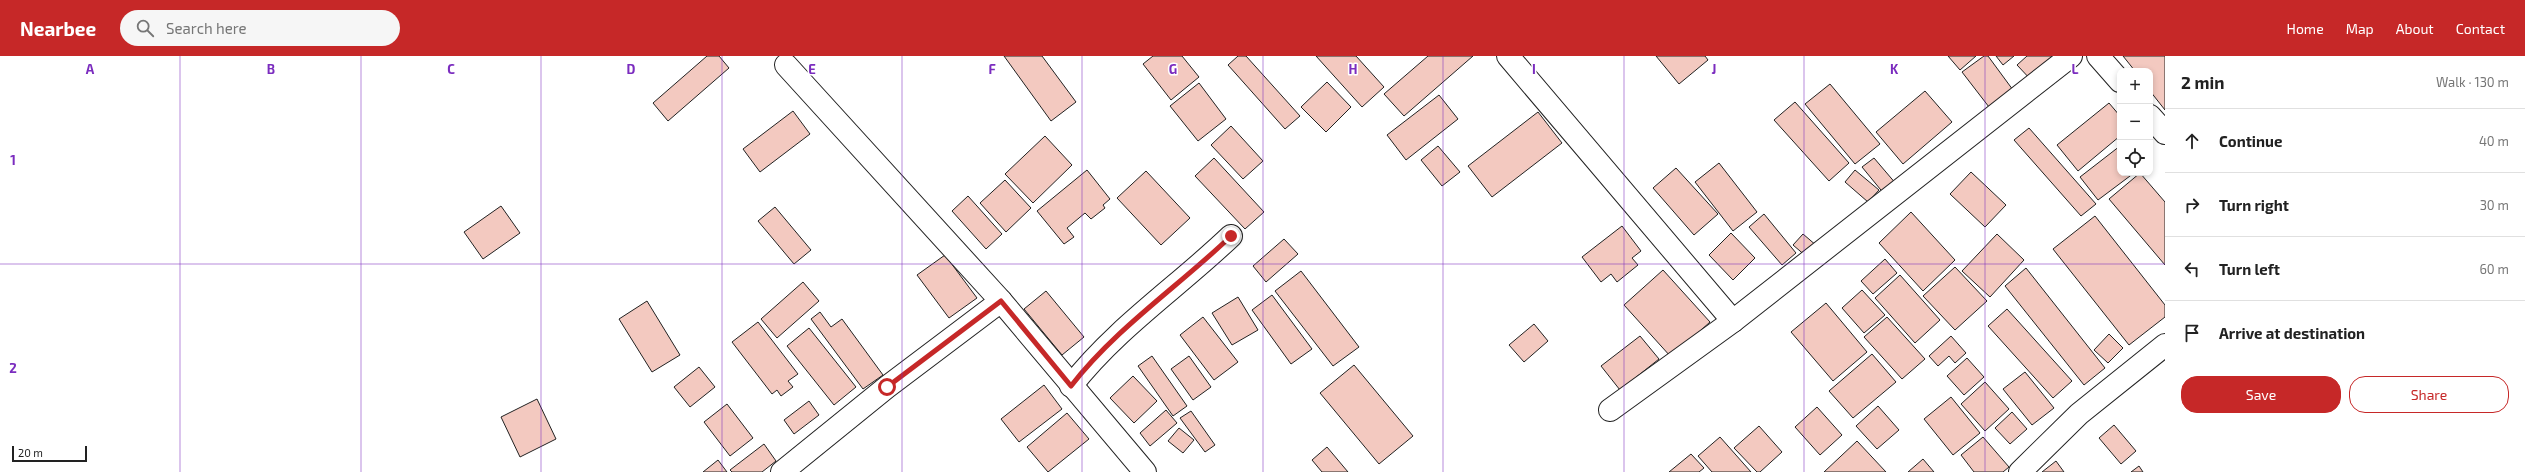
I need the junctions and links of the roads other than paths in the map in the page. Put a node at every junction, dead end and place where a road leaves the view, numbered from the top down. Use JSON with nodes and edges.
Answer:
{"nodes":[{"id":1,"x":1508,"y":56,"type":"edge"},
{"id":2,"x":2071,"y":56,"type":"edge"},
{"id":3,"x":2098,"y":56,"type":"edge"},
{"id":4,"x":786,"y":65,"type":"dead end"},
{"id":5,"x":2117,"y":78,"type":"edge"},
{"id":6,"x":2153,"y":119,"type":"edge"},
{"id":7,"x":2165,"y":133,"type":"edge"},
{"id":8,"x":1231,"y":236,"type":"dead end"},
{"id":9,"x":1001,"y":301,"type":"junction"},
{"id":10,"x":1733,"y":321,"type":"junction"},
{"id":11,"x":2165,"y":345,"type":"edge"},
{"id":12,"x":1071,"y":386,"type":"junction"},
{"id":13,"x":1610,"y":410,"type":"dead end"},
{"id":14,"x":782,"y":472,"type":"edge"},
{"id":15,"x":1145,"y":472,"type":"edge"},
{"id":16,"x":2020,"y":472,"type":"edge"}],
"edges":[{"from":1,"to":10,"type":"street"},
{"from":2,"to":10,"type":"street"},
{"from":3,"to":5,"type":"street"},
{"from":4,"to":9,"type":"street"},
{"from":6,"to":7,"type":"street"},
{"from":8,"to":12,"type":"street"},
{"from":9,"to":12,"type":"street"},
{"from":9,"to":14,"type":"street"},
{"from":10,"to":13,"type":"street"},
{"from":11,"to":16,"type":"street"},
{"from":12,"to":15,"type":"street"}]}
